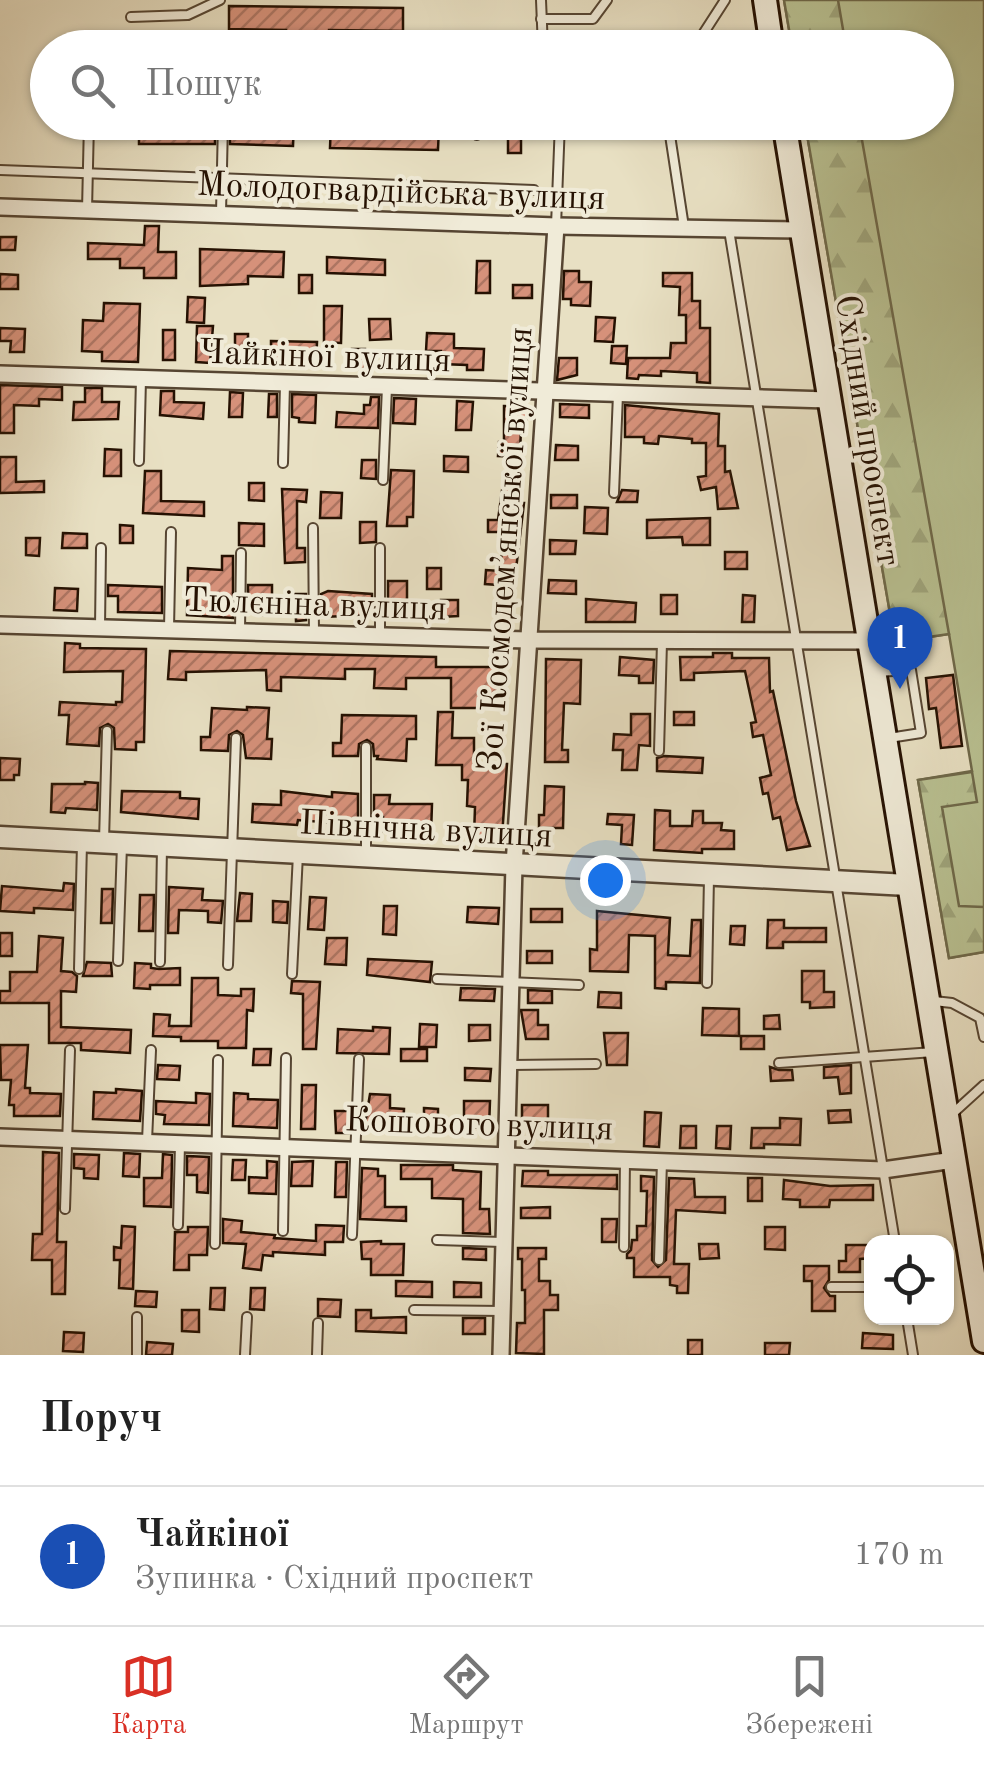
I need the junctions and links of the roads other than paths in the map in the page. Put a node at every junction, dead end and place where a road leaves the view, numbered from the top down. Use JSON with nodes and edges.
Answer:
{"nodes":[{"id":1,"x":220,"y":0,"type":"edge"},
{"id":2,"x":541,"y":0,"type":"edge"},
{"id":3,"x":607,"y":0,"type":"edge"},
{"id":4,"x":725,"y":0,"type":"edge"},
{"id":5,"x":764,"y":0,"type":"edge"},
{"id":6,"x":131,"y":17,"type":"dead end"},
{"id":7,"x":541,"y":19,"type":"junction"},
{"id":8,"x":541,"y":30,"type":"edge"},
{"id":9,"x":706,"y":30,"type":"edge"},
{"id":10,"x":769,"y":30,"type":"edge"},
{"id":11,"x":89,"y":140,"type":"edge"},
{"id":12,"x":223,"y":140,"type":"edge"},
{"id":13,"x":559,"y":140,"type":"edge"},
{"id":14,"x":671,"y":140,"type":"edge"},
{"id":15,"x":787,"y":140,"type":"edge"},
{"id":16,"x":0,"y":170,"type":"edge"},
{"id":17,"x":88,"y":174,"type":"junction"},
{"id":18,"x":222,"y":179,"type":"junction"},
{"id":19,"x":534,"y":190,"type":"dead end"},
{"id":20,"x":0,"y":207,"type":"edge"},
{"id":21,"x":87,"y":210,"type":"junction"},
{"id":22,"x":220,"y":214,"type":"junction"},
{"id":23,"x":556,"y":226,"type":"junction"},
{"id":24,"x":684,"y":228,"type":"junction"},
{"id":25,"x":729,"y":229,"type":"junction"},
{"id":26,"x":800,"y":230,"type":"junction"},
{"id":27,"x":0,"y":374,"type":"edge"},
{"id":28,"x":140,"y":379,"type":"junction"},
{"id":29,"x":285,"y":384,"type":"junction"},
{"id":30,"x":387,"y":387,"type":"junction"},
{"id":31,"x":544,"y":393,"type":"junction"},
{"id":32,"x":618,"y":394,"type":"junction"},
{"id":33,"x":757,"y":398,"type":"junction"},
{"id":34,"x":828,"y":400,"type":"junction"},
{"id":35,"x":139,"y":461,"type":"dead end"},
{"id":36,"x":282,"y":462,"type":"dead end"},
{"id":37,"x":383,"y":480,"type":"dead end"},
{"id":38,"x":614,"y":493,"type":"dead end"},
{"id":39,"x":313,"y":528,"type":"dead end"},
{"id":40,"x":171,"y":532,"type":"dead end"},
{"id":41,"x":101,"y":548,"type":"dead end"},
{"id":42,"x":380,"y":548,"type":"dead end"},
{"id":43,"x":240,"y":554,"type":"dead end"},
{"id":44,"x":0,"y":625,"type":"edge"},
{"id":45,"x":100,"y":627,"type":"junction"},
{"id":46,"x":169,"y":629,"type":"junction"},
{"id":47,"x":240,"y":631,"type":"junction"},
{"id":48,"x":314,"y":633,"type":"junction"},
{"id":49,"x":380,"y":634,"type":"junction"},
{"id":50,"x":528,"y":640,"type":"junction"},
{"id":51,"x":797,"y":641,"type":"junction"},
{"id":52,"x":868,"y":641,"type":"junction"},
{"id":53,"x":662,"y":642,"type":"junction"},
{"id":54,"x":873,"y":672,"type":"junction"},
{"id":55,"x":107,"y":731,"type":"dead end"},
{"id":56,"x":236,"y":738,"type":"dead end"},
{"id":57,"x":884,"y":738,"type":"junction"},
{"id":58,"x":366,"y":747,"type":"dead end"},
{"id":59,"x":659,"y":750,"type":"dead end"},
{"id":60,"x":0,"y":837,"type":"edge"},
{"id":61,"x":82,"y":842,"type":"junction"},
{"id":62,"x":113,"y":843,"type":"junction"},
{"id":63,"x":162,"y":846,"type":"junction"},
{"id":64,"x":232,"y":850,"type":"junction"},
{"id":65,"x":298,"y":854,"type":"junction"},
{"id":66,"x":366,"y":857,"type":"junction"},
{"id":67,"x":514,"y":866,"type":"junction"},
{"id":68,"x":710,"y":875,"type":"junction"},
{"id":69,"x":836,"y":880,"type":"junction"},
{"id":70,"x":908,"y":884,"type":"junction"},
{"id":71,"x":118,"y":960,"type":"dead end"},
{"id":72,"x":160,"y":962,"type":"dead end"},
{"id":73,"x":228,"y":965,"type":"dead end"},
{"id":74,"x":79,"y":968,"type":"dead end"},
{"id":75,"x":292,"y":974,"type":"dead end"},
{"id":76,"x":437,"y":979,"type":"dead end"},
{"id":77,"x":707,"y":983,"type":"dead end"},
{"id":78,"x":512,"y":984,"type":"junction"},
{"id":79,"x":579,"y":985,"type":"dead end"},
{"id":80,"x":928,"y":1001,"type":"junction"},
{"id":81,"x":984,"y":1038,"type":"edge"},
{"id":82,"x":70,"y":1050,"type":"dead end"},
{"id":83,"x":151,"y":1050,"type":"dead end"},
{"id":84,"x":936,"y":1052,"type":"junction"},
{"id":85,"x":865,"y":1057,"type":"junction"},
{"id":86,"x":286,"y":1058,"type":"dead end"},
{"id":87,"x":359,"y":1058,"type":"dead end"},
{"id":88,"x":218,"y":1060,"type":"dead end"},
{"id":89,"x":779,"y":1063,"type":"dead end"},
{"id":90,"x":596,"y":1064,"type":"dead end"},
{"id":91,"x":510,"y":1065,"type":"junction"},
{"id":92,"x":984,"y":1086,"type":"edge"},
{"id":93,"x":947,"y":1118,"type":"junction"},
{"id":94,"x":0,"y":1137,"type":"edge"},
{"id":95,"x":68,"y":1139,"type":"junction"},
{"id":96,"x":147,"y":1142,"type":"junction"},
{"id":97,"x":180,"y":1143,"type":"junction"},
{"id":98,"x":216,"y":1144,"type":"junction"},
{"id":99,"x":285,"y":1146,"type":"junction"},
{"id":100,"x":356,"y":1148,"type":"junction"},
{"id":101,"x":508,"y":1154,"type":"junction"},
{"id":102,"x":625,"y":1159,"type":"junction"},
{"id":103,"x":954,"y":1160,"type":"junction"},
{"id":104,"x":662,"y":1161,"type":"junction"},
{"id":105,"x":884,"y":1170,"type":"junction"},
{"id":106,"x":65,"y":1209,"type":"dead end"},
{"id":107,"x":178,"y":1225,"type":"dead end"},
{"id":108,"x":283,"y":1230,"type":"dead end"},
{"id":109,"x":352,"y":1235,"type":"dead end"},
{"id":110,"x":894,"y":1235,"type":"edge"},
{"id":111,"x":436,"y":1240,"type":"dead end"},
{"id":112,"x":505,"y":1242,"type":"junction"},
{"id":113,"x":215,"y":1244,"type":"dead end"},
{"id":114,"x":624,"y":1247,"type":"dead end"},
{"id":115,"x":659,"y":1260,"type":"dead end"},
{"id":116,"x":831,"y":1287,"type":"dead end"},
{"id":117,"x":864,"y":1287,"type":"edge"},
{"id":118,"x":414,"y":1310,"type":"dead end"},
{"id":119,"x":502,"y":1311,"type":"junction"},
{"id":120,"x":137,"y":1316,"type":"dead end"},
{"id":121,"x":247,"y":1317,"type":"dead end"},
{"id":122,"x":318,"y":1323,"type":"dead end"},
{"id":123,"x":908,"y":1325,"type":"edge"},
{"id":124,"x":984,"y":1341,"type":"edge"},
{"id":125,"x":136,"y":1355,"type":"edge"},
{"id":126,"x":246,"y":1355,"type":"edge"},
{"id":127,"x":317,"y":1355,"type":"edge"},
{"id":128,"x":501,"y":1355,"type":"edge"},
{"id":129,"x":913,"y":1355,"type":"edge"}],
"edges":[{"from":1,"to":6,"type":"lane"},
{"from":2,"to":7,"type":"lane"},
{"from":3,"to":7,"type":"lane"},
{"from":4,"to":9,"type":"lane"},
{"from":5,"to":10,"type":"main road"},
{"from":7,"to":8,"type":"lane"},
{"from":11,"to":17,"type":"lane"},
{"from":12,"to":18,"type":"lane"},
{"from":13,"to":23,"type":"lane"},
{"from":14,"to":24,"type":"lane"},
{"from":15,"to":26,"type":"main road","name":"Східний проспект"},
{"from":16,"to":17,"type":"lane"},
{"from":17,"to":18,"type":"lane"},
{"from":17,"to":21,"type":"lane"},
{"from":18,"to":19,"type":"lane"},
{"from":18,"to":22,"type":"lane"},
{"from":20,"to":21,"type":"street","name":"Молодогвардійська вулиця"},
{"from":21,"to":22,"type":"street","name":"Молодогвардійська вулиця"},
{"from":22,"to":23,"type":"street","name":"Молодогвардійська вулиця"},
{"from":23,"to":24,"type":"street","name":"Молодогвардійська вулиця"},
{"from":23,"to":31,"type":"street","name":"Зої Космодем’янської вулиця"},
{"from":24,"to":25,"type":"street","name":"Молодогвардійська вулиця"},
{"from":25,"to":26,"type":"street","name":"Молодогвардійська вулиця"},
{"from":25,"to":33,"type":"lane"},
{"from":26,"to":34,"type":"main road","name":"Східний проспект"},
{"from":27,"to":28,"type":"street","name":"Чайкіної вулиця"},
{"from":28,"to":29,"type":"street","name":"Чайкіної вулиця"},
{"from":28,"to":35,"type":"lane"},
{"from":29,"to":30,"type":"street","name":"Чайкіної вулиця"},
{"from":29,"to":36,"type":"lane"},
{"from":30,"to":31,"type":"street","name":"Чайкіної вулиця"},
{"from":30,"to":37,"type":"lane"},
{"from":31,"to":32,"type":"street","name":"Чайкіної вулиця"},
{"from":31,"to":50,"type":"street","name":"Зої Космодем’янської вулиця"},
{"from":32,"to":33,"type":"street","name":"Чайкіної вулиця"},
{"from":32,"to":38,"type":"lane"},
{"from":33,"to":34,"type":"street","name":"Чайкіної вулиця"},
{"from":33,"to":51,"type":"lane"},
{"from":34,"to":52,"type":"main road","name":"Східний проспект"},
{"from":39,"to":48,"type":"lane"},
{"from":40,"to":46,"type":"lane"},
{"from":41,"to":45,"type":"lane"},
{"from":42,"to":49,"type":"lane"},
{"from":43,"to":47,"type":"lane"},
{"from":44,"to":45,"type":"street","name":"Тюлєніна вулиця"},
{"from":45,"to":46,"type":"street","name":"Тюлєніна вулиця"},
{"from":46,"to":47,"type":"street","name":"Тюлєніна вулиця"},
{"from":47,"to":48,"type":"street","name":"Тюлєніна вулиця"},
{"from":48,"to":49,"type":"street","name":"Тюлєніна вулиця"},
{"from":49,"to":50,"type":"street","name":"Тюлєніна вулиця"},
{"from":50,"to":53,"type":"street","name":"Тюлєніна вулиця"},
{"from":50,"to":67,"type":"street","name":"Зої Космодем’янської вулиця"},
{"from":51,"to":52,"type":"street","name":"Тюлєніна вулиця"},
{"from":51,"to":53,"type":"street","name":"Тюлєніна вулиця"},
{"from":51,"to":69,"type":"lane"},
{"from":52,"to":54,"type":"main road","name":"Східний проспект"},
{"from":53,"to":59,"type":"lane"},
{"from":54,"to":57,"type":"main road","name":"Східний проспект"},
{"from":54,"to":57,"type":"lane"},
{"from":55,"to":62,"type":"lane"},
{"from":56,"to":64,"type":"lane"},
{"from":57,"to":70,"type":"main road","name":"Східний проспект"},
{"from":58,"to":66,"type":"lane"},
{"from":60,"to":61,"type":"street","name":"Північна вулиця"},
{"from":61,"to":62,"type":"street","name":"Північна вулиця"},
{"from":61,"to":74,"type":"lane"},
{"from":62,"to":63,"type":"street","name":"Північна вулиця"},
{"from":62,"to":71,"type":"lane"},
{"from":63,"to":64,"type":"street","name":"Північна вулиця"},
{"from":63,"to":72,"type":"lane"},
{"from":64,"to":65,"type":"street","name":"Північна вулиця"},
{"from":64,"to":73,"type":"lane"},
{"from":65,"to":66,"type":"street","name":"Північна вулиця"},
{"from":65,"to":75,"type":"lane"},
{"from":66,"to":67,"type":"street","name":"Північна вулиця"},
{"from":67,"to":68,"type":"street","name":"Північна вулиця"},
{"from":67,"to":78,"type":"street","name":"Зої Космодем’янської вулиця"},
{"from":68,"to":69,"type":"street","name":"Північна вулиця"},
{"from":68,"to":77,"type":"lane"},
{"from":69,"to":70,"type":"street","name":"Північна вулиця"},
{"from":69,"to":85,"type":"lane"},
{"from":70,"to":80,"type":"main road","name":"Східний проспект"},
{"from":76,"to":78,"type":"lane"},
{"from":78,"to":79,"type":"lane"},
{"from":78,"to":91,"type":"street","name":"Зої Космодем’янської вулиця"},
{"from":80,"to":81,"type":"lane"},
{"from":80,"to":84,"type":"main road","name":"Східний проспект"},
{"from":82,"to":95,"type":"lane"},
{"from":83,"to":96,"type":"lane"},
{"from":84,"to":85,"type":"lane"},
{"from":84,"to":93,"type":"main road","name":"Східний проспект"},
{"from":85,"to":89,"type":"lane"},
{"from":85,"to":105,"type":"lane"},
{"from":86,"to":99,"type":"lane"},
{"from":87,"to":100,"type":"lane"},
{"from":88,"to":98,"type":"lane"},
{"from":90,"to":91,"type":"lane"},
{"from":91,"to":101,"type":"street","name":"Зої Космодем’янської вулиця"},
{"from":92,"to":93,"type":"lane"},
{"from":93,"to":103,"type":"main road","name":"Східний проспект"},
{"from":94,"to":95,"type":"street","name":"Кошового вулиця"},
{"from":95,"to":96,"type":"street","name":"Кошового вулиця"},
{"from":95,"to":106,"type":"lane"},
{"from":96,"to":97,"type":"street","name":"Кошового вулиця"},
{"from":97,"to":98,"type":"street","name":"Кошового вулиця"},
{"from":97,"to":107,"type":"lane"},
{"from":98,"to":99,"type":"street","name":"Кошового вулиця"},
{"from":98,"to":113,"type":"lane"},
{"from":99,"to":100,"type":"street","name":"Кошового вулиця"},
{"from":99,"to":108,"type":"lane"},
{"from":100,"to":101,"type":"street","name":"Кошового вулиця"},
{"from":100,"to":109,"type":"lane"},
{"from":101,"to":102,"type":"street","name":"Кошового вулиця"},
{"from":101,"to":112,"type":"street","name":"Зої Космодем’янської вулиця"},
{"from":102,"to":104,"type":"street","name":"Кошового вулиця"},
{"from":102,"to":114,"type":"lane"},
{"from":103,"to":105,"type":"street","name":"Кошового вулиця"},
{"from":103,"to":124,"type":"main road","name":"Східний проспект"},
{"from":104,"to":105,"type":"street","name":"Кошового вулиця"},
{"from":104,"to":115,"type":"lane"},
{"from":105,"to":110,"type":"lane"},
{"from":111,"to":112,"type":"lane"},
{"from":112,"to":119,"type":"street","name":"Зої Космодем’янської вулиця"},
{"from":116,"to":117,"type":"lane"},
{"from":118,"to":119,"type":"lane"},
{"from":119,"to":128,"type":"street","name":"Зої Космодем’янської вулиця"},
{"from":120,"to":125,"type":"lane"},
{"from":121,"to":126,"type":"lane"},
{"from":122,"to":127,"type":"lane"},
{"from":123,"to":129,"type":"lane"}]}
